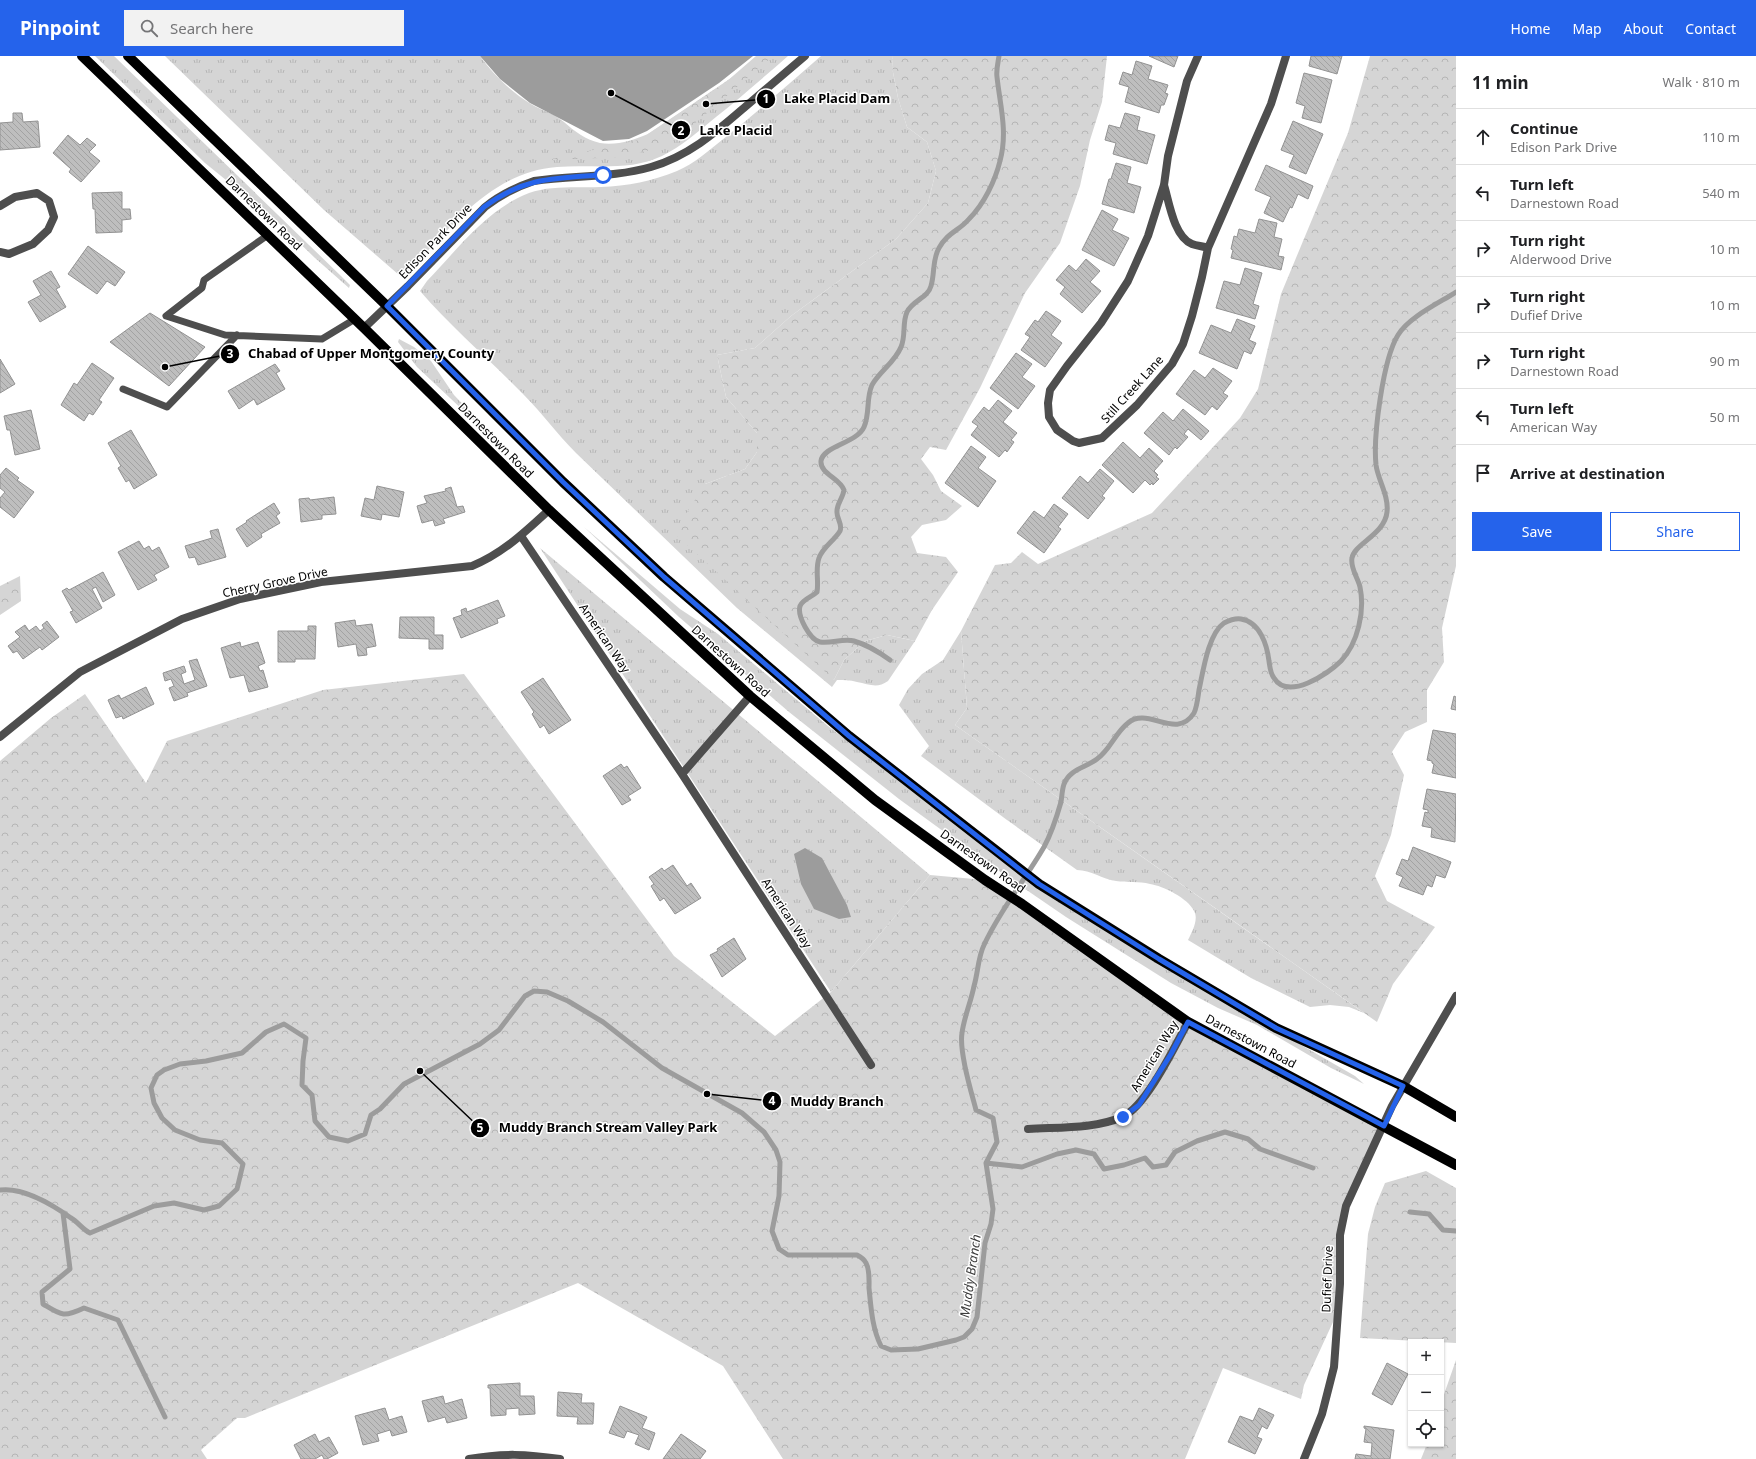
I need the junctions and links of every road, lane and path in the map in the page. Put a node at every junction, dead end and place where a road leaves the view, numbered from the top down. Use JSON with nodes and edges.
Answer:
{"nodes":[{"id":1,"x":82,"y":56,"type":"edge"},
{"id":2,"x":128,"y":56,"type":"edge"},
{"id":3,"x":805,"y":56,"type":"edge"},
{"id":4,"x":1198,"y":56,"type":"edge"},
{"id":5,"x":1286,"y":56,"type":"edge"},
{"id":6,"x":1164,"y":185,"type":"junction"},
{"id":7,"x":0,"y":206,"type":"edge"},
{"id":8,"x":268,"y":235,"type":"junction"},
{"id":9,"x":1208,"y":248,"type":"junction"},
{"id":10,"x":0,"y":252,"type":"edge"},
{"id":11,"x":387,"y":306,"type":"junction"},
{"id":12,"x":355,"y":320,"type":"junction"},
{"id":13,"x":364,"y":328,"type":"junction"},
{"id":14,"x":237,"y":335,"type":"junction"},
{"id":15,"x":123,"y":389,"type":"dead end"},
{"id":16,"x":549,"y":510,"type":"junction"},
{"id":17,"x":521,"y":536,"type":"junction"},
{"id":18,"x":750,"y":696,"type":"junction"},
{"id":19,"x":0,"y":737,"type":"edge"},
{"id":20,"x":682,"y":774,"type":"junction"},
{"id":21,"x":1456,"y":996,"type":"edge"},
{"id":22,"x":1188,"y":1022,"type":"junction"},
{"id":23,"x":871,"y":1065,"type":"dead end"},
{"id":24,"x":1403,"y":1086,"type":"junction"},
{"id":25,"x":1456,"y":1117,"type":"edge"},
{"id":26,"x":1384,"y":1126,"type":"junction"},
{"id":27,"x":1028,"y":1129,"type":"dead end"},
{"id":28,"x":1456,"y":1165,"type":"edge"},
{"id":29,"x":469,"y":1459,"type":"edge"},
{"id":30,"x":560,"y":1459,"type":"edge"},
{"id":31,"x":1304,"y":1459,"type":"edge"}],
"edges":[{"from":1,"to":8,"type":"main road","name":"Darnestown Road"},
{"from":2,"to":11,"type":"main road","name":"Darnestown Road"},
{"from":3,"to":11,"type":"street","name":"Edison Park Drive"},
{"from":4,"to":6,"type":"street","name":"Still Creek Lane"},
{"from":5,"to":9,"type":"street","name":"Still Creek Lane"},
{"from":6,"to":9,"type":"street"},
{"from":6,"to":9,"type":"street","name":"Still Creek Lane"},
{"from":7,"to":10,"type":"street"},
{"from":8,"to":12,"type":"main road","name":"Darnestown Road"},
{"from":8,"to":14,"type":"lane"},
{"from":11,"to":13,"type":"street","name":"Edison Park Drive"},
{"from":11,"to":24,"type":"main road","name":"Darnestown Road"},
{"from":12,"to":13,"type":"main road","name":"Darnestown Road"},
{"from":12,"to":14,"type":"lane"},
{"from":13,"to":16,"type":"main road","name":"Darnestown Road"},
{"from":14,"to":15,"type":"lane"},
{"from":16,"to":17,"type":"street","name":"Cherry Grove Drive"},
{"from":16,"to":18,"type":"main road","name":"Darnestown Road"},
{"from":17,"to":19,"type":"street","name":"Cherry Grove Drive"},
{"from":17,"to":20,"type":"street","name":"American Way"},
{"from":18,"to":20,"type":"street"},
{"from":18,"to":22,"type":"main road","name":"Darnestown Road"},
{"from":20,"to":23,"type":"street","name":"American Way"},
{"from":21,"to":24,"type":"street","name":"Dufief Drive"},
{"from":22,"to":26,"type":"main road","name":"Darnestown Road"},
{"from":22,"to":27,"type":"street","name":"American Way"},
{"from":24,"to":25,"type":"main road","name":"Darnestown Road"},
{"from":24,"to":26,"type":"street","name":"Dufief Drive"},
{"from":26,"to":28,"type":"main road","name":"Darnestown Road"},
{"from":26,"to":31,"type":"street","name":"Dufief Drive"},
{"from":29,"to":30,"type":"street"}]}
